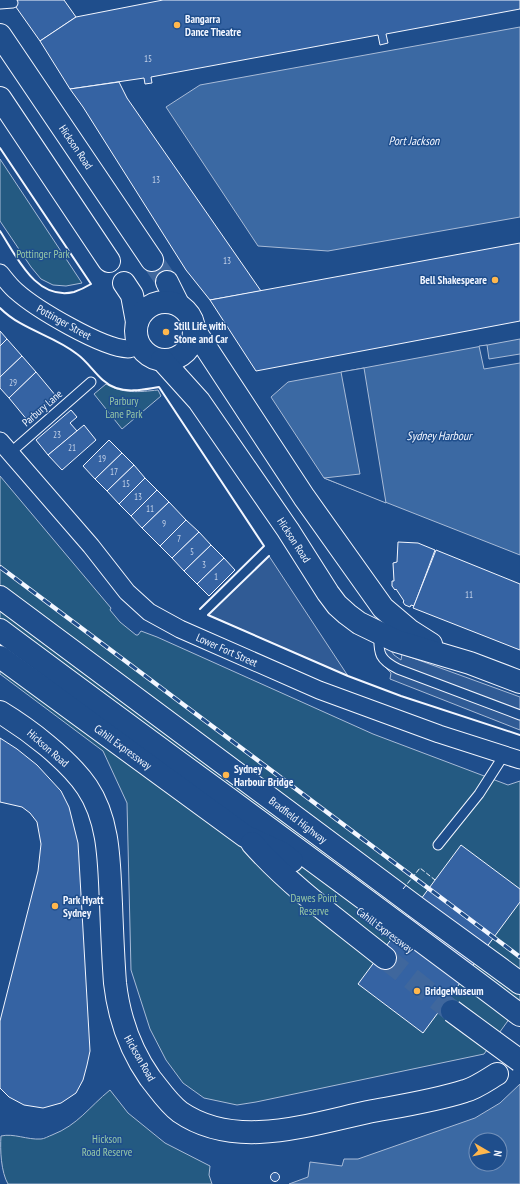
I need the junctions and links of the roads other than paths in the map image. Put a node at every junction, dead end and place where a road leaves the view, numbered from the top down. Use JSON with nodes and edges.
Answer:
{"nodes":[{"id":1,"x":13,"y":3,"type":"dead end"},
{"id":2,"x":0,"y":4,"type":"edge"},
{"id":3,"x":0,"y":35,"type":"edge"},
{"id":4,"x":0,"y":98,"type":"edge"},
{"id":5,"x":152,"y":260,"type":"tunnel mouth"},
{"id":6,"x":109,"y":261,"type":"dead end"},
{"id":7,"x":0,"y":273,"type":"edge"},
{"id":8,"x":167,"y":282,"type":"tunnel mouth"},
{"id":9,"x":124,"y":283,"type":"dead end"},
{"id":10,"x":178,"y":304,"type":"junction"},
{"id":11,"x":137,"y":322,"type":"junction"},
{"id":12,"x":194,"y":331,"type":"junction"},
{"id":13,"x":139,"y":344,"type":"junction"},
{"id":14,"x":162,"y":360,"type":"junction"},
{"id":15,"x":91,"y":382,"type":"dead end"},
{"id":16,"x":5,"y":447,"type":"edge"},
{"id":17,"x":0,"y":597,"type":"edge"},
{"id":18,"x":0,"y":630,"type":"edge"},
{"id":19,"x":379,"y":634,"type":"junction"},
{"id":20,"x":0,"y":657,"type":"edge"},
{"id":21,"x":470,"y":663,"type":"junction"},
{"id":22,"x":520,"y":682,"type":"edge"},
{"id":23,"x":0,"y":712,"type":"edge"},
{"id":24,"x":520,"y":715,"type":"edge"},
{"id":25,"x":512,"y":757,"type":"edge"},
{"id":26,"x":245,"y":836,"type":"junction"},
{"id":27,"x":438,"y":845,"type":"dead end"},
{"id":28,"x":385,"y":958,"type":"tunnel mouth"},
{"id":29,"x":520,"y":983,"type":"edge"},
{"id":30,"x":452,"y":1011,"type":"tunnel mouth"},
{"id":31,"x":520,"y":1015,"type":"edge"},
{"id":32,"x":520,"y":1032,"type":"edge"},
{"id":33,"x":520,"y":1061,"type":"edge"},
{"id":34,"x":497,"y":1074,"type":"dead end"}],
"edges":[{"from":1,"to":2,"type":"lane"},
{"from":3,"to":5,"type":"main road","name":"Hickson Road"},
{"from":4,"to":6,"type":"main road"},
{"from":7,"to":13,"type":"street","name":"Pottinger Street"},
{"from":8,"to":10,"type":"main road"},
{"from":9,"to":11,"type":"main road"},
{"from":10,"to":11,"type":"main road"},
{"from":10,"to":12,"type":"main road"},
{"from":11,"to":13,"type":"main road"},
{"from":12,"to":14,"type":"main road"},
{"from":12,"to":21,"type":"main road","name":"Hickson Road"},
{"from":13,"to":14,"type":"main road"},
{"from":14,"to":19,"type":"main road","name":"Hickson Road"},
{"from":15,"to":16,"type":"lane","name":"Parbury Lane"},
{"from":16,"to":25,"type":"street","name":"Lower Fort Street"},
{"from":17,"to":29,"type":"main road","name":"Bradfield Highway"},
{"from":18,"to":31,"type":"main road"},
{"from":19,"to":21,"type":"main road","name":"Hickson Road"},
{"from":19,"to":24,"type":"lane"},
{"from":20,"to":26,"type":"main road","name":"Cahill Expressway"},
{"from":21,"to":22,"type":"main road","name":"Hickson Road"},
{"from":23,"to":34,"type":"main road","name":"Hickson Road"},
{"from":25,"to":27,"type":"lane"},
{"from":26,"to":28,"type":"main road","name":"Cahill Expressway"},
{"from":26,"to":32,"type":"main road","name":"Cahill Expressway"},
{"from":30,"to":33,"type":"main road","bridge":true}]}
